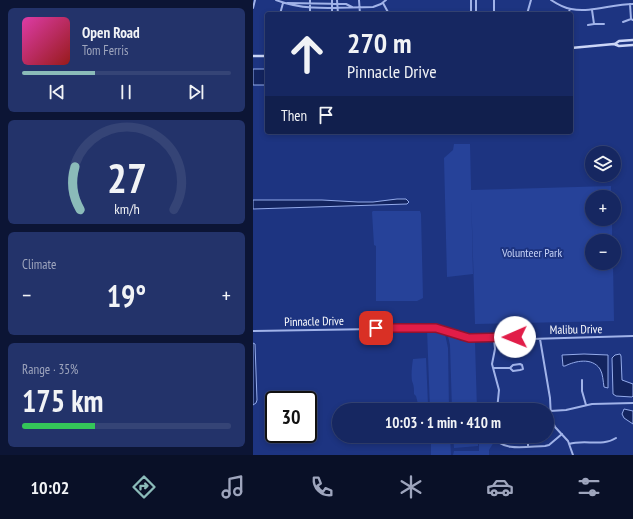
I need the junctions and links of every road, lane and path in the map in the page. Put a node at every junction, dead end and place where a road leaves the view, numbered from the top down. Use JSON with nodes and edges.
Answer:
{"nodes":[{"id":1,"x":255,"y":0,"type":"edge"},
{"id":2,"x":276,"y":0,"type":"edge"},
{"id":3,"x":310,"y":0,"type":"edge"},
{"id":4,"x":332,"y":0,"type":"edge"},
{"id":5,"x":337,"y":0,"type":"edge"},
{"id":6,"x":359,"y":0,"type":"edge"},
{"id":7,"x":386,"y":0,"type":"edge"},
{"id":8,"x":471,"y":0,"type":"edge"},
{"id":9,"x":476,"y":0,"type":"edge"},
{"id":10,"x":494,"y":0,"type":"edge"},
{"id":11,"x":531,"y":0,"type":"edge"},
{"id":12,"x":551,"y":0,"type":"edge"},
{"id":13,"x":284,"y":3,"type":"junction"},
{"id":14,"x":383,"y":3,"type":"junction"},
{"id":15,"x":310,"y":4,"type":"junction"},
{"id":16,"x":332,"y":4,"type":"junction"},
{"id":17,"x":337,"y":4,"type":"junction"},
{"id":18,"x":632,"y":4,"type":"edge"},
{"id":19,"x":359,"y":7,"type":"junction"},
{"id":20,"x":253,"y":8,"type":"edge"},
{"id":21,"x":310,"y":8,"type":"junction"},
{"id":22,"x":332,"y":8,"type":"junction"},
{"id":23,"x":337,"y":8,"type":"junction"},
{"id":24,"x":353,"y":8,"type":"junction"},
{"id":25,"x":570,"y":9,"type":"junction"},
{"id":26,"x":592,"y":10,"type":"junction"},
{"id":27,"x":281,"y":12,"type":"edge"},
{"id":28,"x":310,"y":12,"type":"edge"},
{"id":29,"x":332,"y":12,"type":"edge"},
{"id":30,"x":338,"y":12,"type":"edge"},
{"id":31,"x":360,"y":12,"type":"edge"},
{"id":32,"x":388,"y":12,"type":"edge"},
{"id":33,"x":471,"y":12,"type":"edge"},
{"id":34,"x":476,"y":12,"type":"edge"},
{"id":35,"x":494,"y":12,"type":"edge"},
{"id":36,"x":528,"y":12,"type":"edge"},
{"id":37,"x":569,"y":12,"type":"edge"},
{"id":38,"x":632,"y":20,"type":"edge"},
{"id":39,"x":623,"y":22,"type":"dead end"},
{"id":40,"x":594,"y":24,"type":"junction"},
{"id":41,"x":604,"y":24,"type":"dead end"},
{"id":42,"x":588,"y":25,"type":"dead end"},
{"id":43,"x":633,"y":40,"type":"edge"},
{"id":44,"x":615,"y":44,"type":"junction"},
{"id":45,"x":633,"y":45,"type":"edge"},
{"id":46,"x":573,"y":48,"type":"edge"},
{"id":47,"x":253,"y":56,"type":"edge"},
{"id":48,"x":265,"y":56,"type":"edge"},
{"id":49,"x":424,"y":327,"type":"joint"},
{"id":50,"x":253,"y":331,"type":"edge"},
{"id":51,"x":633,"y":336,"type":"edge"},
{"id":52,"x":495,"y":338,"type":"junction"},
{"id":53,"x":539,"y":338,"type":"junction"},
{"id":54,"x":493,"y":368,"type":"junction"},
{"id":55,"x":510,"y":368,"type":"junction"},
{"id":56,"x":582,"y":380,"type":"dead end"},
{"id":57,"x":498,"y":403,"type":"edge"},
{"id":58,"x":550,"y":403,"type":"edge"},
{"id":59,"x":633,"y":403,"type":"edge"},
{"id":60,"x":585,"y":405,"type":"junction"},
{"id":61,"x":554,"y":411,"type":"edge"},
{"id":62,"x":554,"y":423,"type":"edge"},
{"id":63,"x":562,"y":434,"type":"junction"},
{"id":64,"x":616,"y":438,"type":"dead end"},
{"id":65,"x":499,"y":443,"type":"edge"},
{"id":66,"x":569,"y":444,"type":"junction"},
{"id":67,"x":528,"y":446,"type":"joint"},
{"id":68,"x":573,"y":455,"type":"edge"}],
"edges":[{"from":1,"to":20,"type":"street"},
{"from":2,"to":13,"type":"street"},
{"from":3,"to":15,"type":"street"},
{"from":4,"to":16,"type":"street"},
{"from":5,"to":17,"type":"street"},
{"from":6,"to":19,"type":"street"},
{"from":7,"to":14,"type":"street"},
{"from":8,"to":33,"type":"street"},
{"from":9,"to":34,"type":"street"},
{"from":10,"to":35,"type":"street"},
{"from":11,"to":36,"type":"street"},
{"from":12,"to":25,"type":"street"},
{"from":13,"to":15,"type":"street"},
{"from":13,"to":21,"type":"street"},
{"from":13,"to":27,"type":"street"},
{"from":14,"to":19,"type":"street"},
{"from":14,"to":32,"type":"street"},
{"from":15,"to":16,"type":"street"},
{"from":15,"to":21,"type":"street"},
{"from":16,"to":17,"type":"street"},
{"from":16,"to":22,"type":"street"},
{"from":17,"to":23,"type":"street"},
{"from":17,"to":24,"type":"street"},
{"from":18,"to":26,"type":"street"},
{"from":18,"to":38,"type":"street"},
{"from":19,"to":24,"type":"street"},
{"from":19,"to":31,"type":"street"},
{"from":21,"to":22,"type":"street"},
{"from":21,"to":28,"type":"street"},
{"from":22,"to":23,"type":"street"},
{"from":22,"to":29,"type":"street"},
{"from":23,"to":24,"type":"street"},
{"from":23,"to":30,"type":"street"},
{"from":25,"to":26,"type":"street"},
{"from":25,"to":37,"type":"street"},
{"from":26,"to":40,"type":"street"},
{"from":38,"to":39,"type":"street"},
{"from":40,"to":41,"type":"street"},
{"from":40,"to":42,"type":"street"},
{"from":43,"to":44,"type":"main road"},
{"from":44,"to":45,"type":"main road"},
{"from":44,"to":46,"type":"main road"},
{"from":47,"to":48,"type":"main road"},
{"from":49,"to":50,"type":"street","name":"Pinnacle Drive"},
{"from":49,"to":52,"type":"street","name":"Malibu Drive"},
{"from":51,"to":53,"type":"street","name":"Malibu Drive"},
{"from":52,"to":53,"type":"street","name":"Malibu Drive"},
{"from":52,"to":54,"type":"street"},
{"from":53,"to":58,"type":"street"},
{"from":54,"to":55,"type":"street"},
{"from":54,"to":57,"type":"street"},
{"from":55,"to":55,"type":"street"},
{"from":56,"to":60,"type":"street"},
{"from":59,"to":60,"type":"street"},
{"from":60,"to":61,"type":"street"},
{"from":62,"to":63,"type":"street"},
{"from":63,"to":66,"type":"street"},
{"from":63,"to":67,"type":"street"},
{"from":64,"to":66,"type":"street"},
{"from":65,"to":67,"type":"street"},
{"from":66,"to":68,"type":"street"}]}
